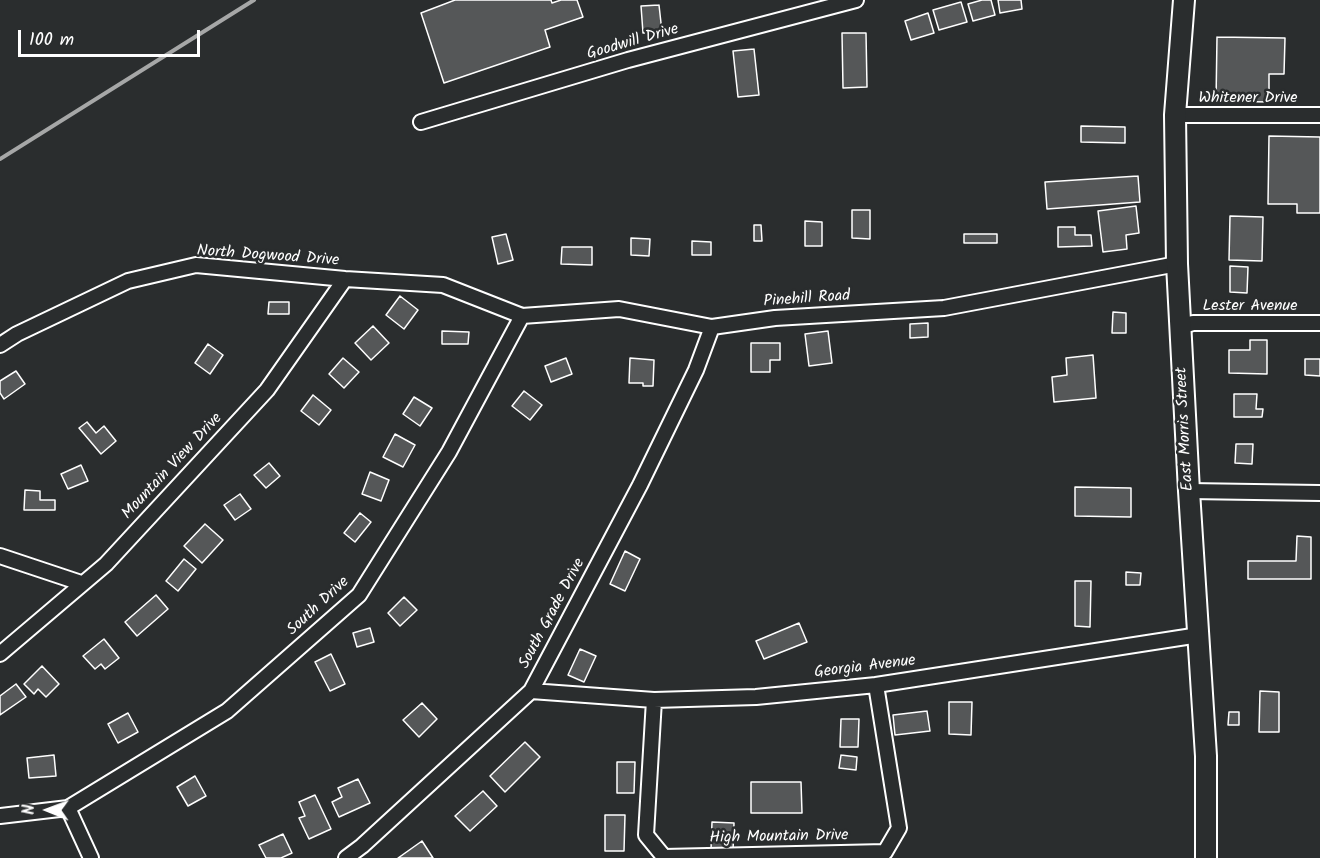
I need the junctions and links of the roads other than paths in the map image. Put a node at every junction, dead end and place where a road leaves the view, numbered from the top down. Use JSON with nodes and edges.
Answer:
{"nodes":[{"id":1,"x":856,"y":0,"type":"edge"},
{"id":2,"x":1184,"y":0,"type":"edge"},
{"id":3,"x":1175,"y":115,"type":"junction"},
{"id":4,"x":1320,"y":115,"type":"edge"},
{"id":5,"x":421,"y":122,"type":"dead end"},
{"id":6,"x":1177,"y":264,"type":"junction"},
{"id":7,"x":345,"y":279,"type":"junction"},
{"id":8,"x":442,"y":285,"type":"joint"},
{"id":9,"x":522,"y":316,"type":"junction"},
{"id":10,"x":1320,"y":323,"type":"edge"},
{"id":11,"x":711,"y":327,"type":"junction"},
{"id":12,"x":1180,"y":327,"type":"junction"},
{"id":13,"x":0,"y":345,"type":"edge"},
{"id":14,"x":1189,"y":491,"type":"junction"},
{"id":15,"x":1320,"y":493,"type":"edge"},
{"id":16,"x":0,"y":555,"type":"edge"},
{"id":17,"x":81,"y":583,"type":"junction"},
{"id":18,"x":1199,"y":635,"type":"junction"},
{"id":19,"x":0,"y":654,"type":"edge"},
{"id":20,"x":876,"y":685,"type":"junction"},
{"id":21,"x":531,"y":690,"type":"junction"},
{"id":22,"x":654,"y":700,"type":"junction"},
{"id":23,"x":68,"y":808,"type":"junction"},
{"id":24,"x":0,"y":816,"type":"edge"},
{"id":25,"x":91,"y":858,"type":"edge"},
{"id":26,"x":346,"y":858,"type":"edge"},
{"id":27,"x":1206,"y":858,"type":"edge"}],
"edges":[{"from":1,"to":5,"type":"street","name":"Goodwill Drive"},
{"from":2,"to":3,"type":"main road","name":"East Morris Street"},
{"from":3,"to":4,"type":"street","name":"Whitener Drive"},
{"from":3,"to":6,"type":"main road","name":"East Morris Street"},
{"from":6,"to":11,"type":"street","name":"Pinehill Road"},
{"from":6,"to":12,"type":"main road","name":"East Morris Street"},
{"from":7,"to":8,"type":"street","name":"North Dogwood Drive"},
{"from":7,"to":13,"type":"street","name":"North Dogwood Drive"},
{"from":7,"to":17,"type":"street","name":"Mountain View Drive"},
{"from":8,"to":9,"type":"street","name":"Pinehill Road"},
{"from":9,"to":11,"type":"street","name":"Pinehill Road"},
{"from":9,"to":23,"type":"street","name":"South Drive"},
{"from":10,"to":12,"type":"street","name":"Lester Avenue"},
{"from":11,"to":21,"type":"street","name":"South Grade Drive"},
{"from":12,"to":14,"type":"main road","name":"East Morris Street"},
{"from":14,"to":15,"type":"street"},
{"from":14,"to":18,"type":"main road","name":"East Morris Street"},
{"from":16,"to":17,"type":"street"},
{"from":17,"to":19,"type":"street","name":"Mountain View Drive"},
{"from":18,"to":20,"type":"street","name":"Georgia Avenue"},
{"from":18,"to":27,"type":"main road","name":"East Morris Street"},
{"from":20,"to":22,"type":"street","name":"Georgia Avenue"},
{"from":20,"to":22,"type":"street","name":"High Mountain Drive"},
{"from":21,"to":22,"type":"street","name":"Georgia Avenue"},
{"from":21,"to":26,"type":"street","name":"South Grade Drive"},
{"from":23,"to":24,"type":"street"},
{"from":23,"to":25,"type":"street"}]}
